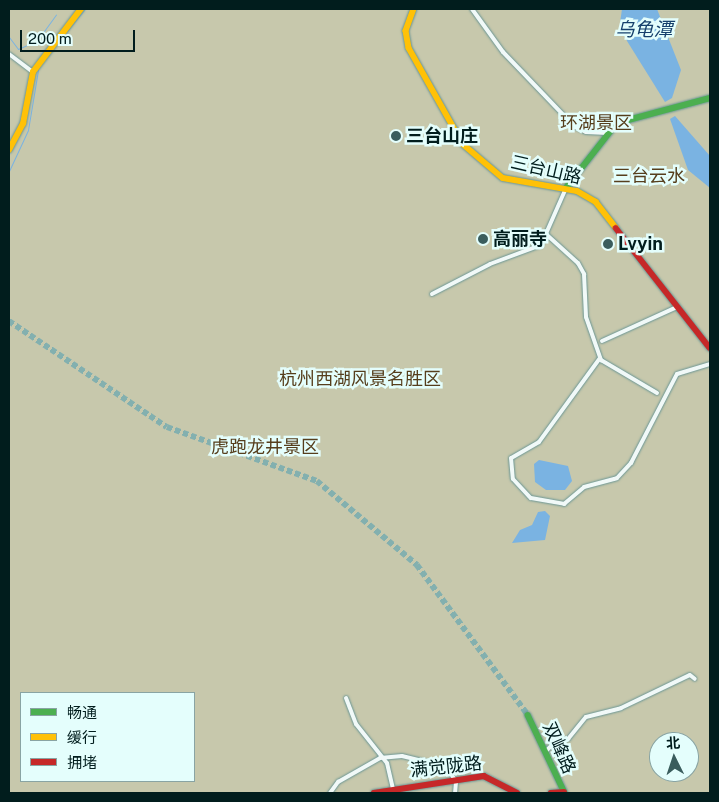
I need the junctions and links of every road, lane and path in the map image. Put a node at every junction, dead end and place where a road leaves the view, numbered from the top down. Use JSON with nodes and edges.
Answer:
{"nodes":[{"id":1,"x":81,"y":9,"type":"edge"},
{"id":2,"x":414,"y":9,"type":"edge"},
{"id":3,"x":472,"y":9,"type":"edge"},
{"id":4,"x":9,"y":54,"type":"edge"},
{"id":5,"x":33,"y":72,"type":"junction"},
{"id":6,"x":710,"y":98,"type":"edge"},
{"id":7,"x":607,"y":133,"type":"junction"},
{"id":8,"x":9,"y":150,"type":"edge"},
{"id":9,"x":566,"y":188,"type":"junction"},
{"id":10,"x":547,"y":235,"type":"junction"},
{"id":11,"x":432,"y":294,"type":"dead end"},
{"id":12,"x":677,"y":307,"type":"junction"},
{"id":13,"x":602,"y":341,"type":"dead end"},
{"id":14,"x":710,"y":348,"type":"edge"},
{"id":15,"x":600,"y":358,"type":"junction"},
{"id":16,"x":710,"y":364,"type":"edge"},
{"id":17,"x":657,"y":393,"type":"dead end"},
{"id":18,"x":695,"y":679,"type":"dead end"},
{"id":19,"x":346,"y":698,"type":"dead end"},
{"id":20,"x":528,"y":715,"type":"tunnel mouth"},
{"id":21,"x":545,"y":752,"type":"junction"},
{"id":22,"x":384,"y":756,"type":"junction"},
{"id":23,"x":456,"y":782,"type":"junction"},
{"id":24,"x":392,"y":789,"type":"junction"},
{"id":25,"x":330,"y":793,"type":"edge"},
{"id":26,"x":374,"y":793,"type":"edge"},
{"id":27,"x":455,"y":793,"type":"edge"},
{"id":28,"x":513,"y":793,"type":"edge"},
{"id":29,"x":551,"y":793,"type":"edge"},
{"id":30,"x":564,"y":793,"type":"edge"}],
"edges":[{"from":1,"to":5,"type":"street"},
{"from":2,"to":9,"type":"street","name":"三台山路"},
{"from":3,"to":7,"type":"street"},
{"from":4,"to":5,"type":"street"},
{"from":5,"to":8,"type":"street"},
{"from":6,"to":7,"type":"street"},
{"from":7,"to":9,"type":"street"},
{"from":9,"to":10,"type":"street"},
{"from":9,"to":12,"type":"street","name":"三台山路"},
{"from":10,"to":11,"type":"street"},
{"from":10,"to":15,"type":"street"},
{"from":12,"to":13,"type":"street"},
{"from":12,"to":14,"type":"street","name":"三台山路"},
{"from":15,"to":16,"type":"street"},
{"from":15,"to":17,"type":"street"},
{"from":18,"to":21,"type":"street"},
{"from":19,"to":22,"type":"street"},
{"from":20,"to":21,"type":"street","name":"双峰路"},
{"from":21,"to":30,"type":"street","name":"双峰路"},
{"from":22,"to":23,"type":"street"},
{"from":22,"to":24,"type":"street"},
{"from":22,"to":25,"type":"street"},
{"from":23,"to":24,"type":"street","name":"满觉陇路"},
{"from":23,"to":27,"type":"street"},
{"from":23,"to":28,"type":"street","name":"满觉陇路"},
{"from":24,"to":26,"type":"street","name":"满觉陇路"},
{"from":29,"to":30,"type":"street"}]}
